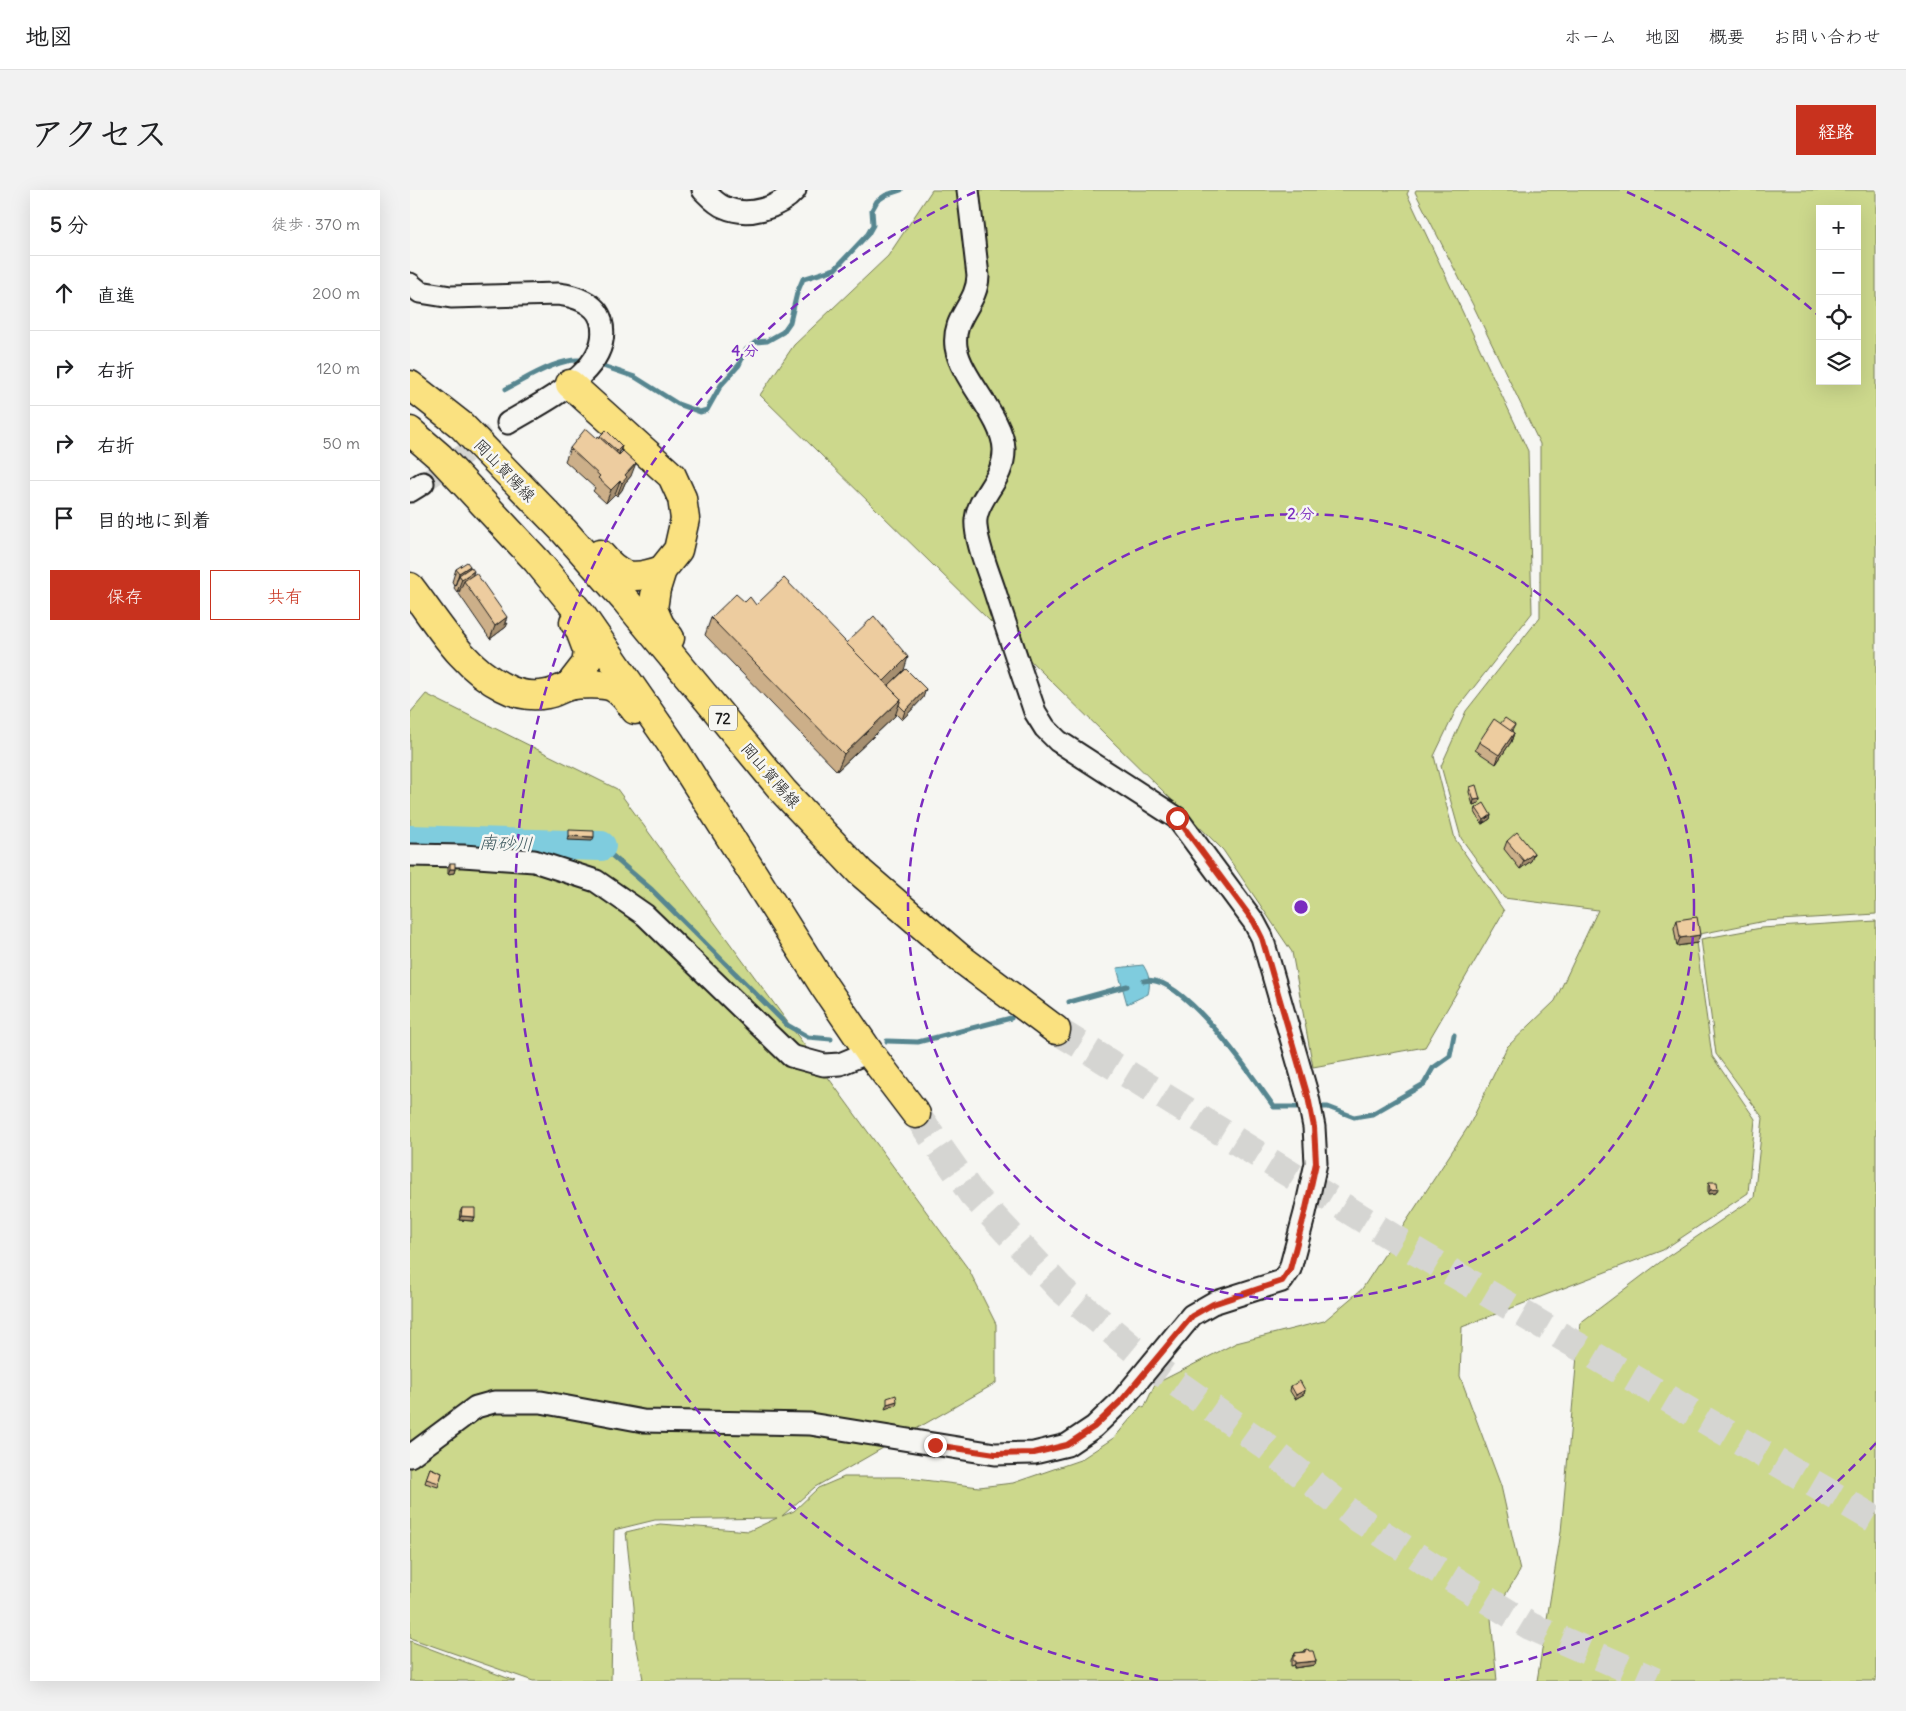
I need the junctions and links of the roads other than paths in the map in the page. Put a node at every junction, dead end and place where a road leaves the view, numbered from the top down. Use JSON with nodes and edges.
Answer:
{"nodes":[{"id":1,"x":703,"y":190,"type":"edge"},
{"id":2,"x":796,"y":190,"type":"edge"},
{"id":3,"x":968,"y":190,"type":"edge"},
{"id":4,"x":410,"y":284,"type":"edge"},
{"id":5,"x":585,"y":369,"type":"junction"},
{"id":6,"x":410,"y":385,"type":"edge"},
{"id":7,"x":508,"y":423,"type":"tunnel mouth"},
{"id":8,"x":410,"y":431,"type":"edge"},
{"id":9,"x":528,"y":494,"type":"junction"},
{"id":10,"x":475,"y":495,"type":"junction"},
{"id":11,"x":662,"y":570,"type":"junction"},
{"id":12,"x":410,"y":587,"type":"edge"},
{"id":13,"x":569,"y":686,"type":"junction"},
{"id":14,"x":759,"y":761,"type":"junction"},
{"id":15,"x":691,"y":774,"type":"junction"},
{"id":16,"x":410,"y":855,"type":"edge"},
{"id":17,"x":1056,"y":1030,"type":"tunnel mouth"},
{"id":18,"x":869,"y":1052,"type":"junction"},
{"id":19,"x":916,"y":1114,"type":"tunnel mouth"},
{"id":20,"x":410,"y":1456,"type":"edge"}],
"edges":[{"from":1,"to":2,"type":"street"},
{"from":3,"to":20,"type":"street"},
{"from":4,"to":5,"type":"street"},
{"from":5,"to":7,"type":"street"},
{"from":5,"to":11,"type":"main road"},
{"from":6,"to":9,"type":"main road","name":"岡山賀陽線","number":"72"},
{"from":8,"to":10,"type":"main road"},
{"from":9,"to":11,"type":"main road"},
{"from":9,"to":14,"type":"main road","name":"岡山賀陽線","number":"72"},
{"from":10,"to":13,"type":"main road"},
{"from":10,"to":15,"type":"main road"},
{"from":11,"to":14,"type":"main road"},
{"from":12,"to":13,"type":"main road"},
{"from":13,"to":15,"type":"main road"},
{"from":14,"to":17,"type":"main road","name":"岡山賀陽線","number":"72"},
{"from":15,"to":18,"type":"main road"},
{"from":16,"to":18,"type":"street"},
{"from":18,"to":19,"type":"main road"}]}
